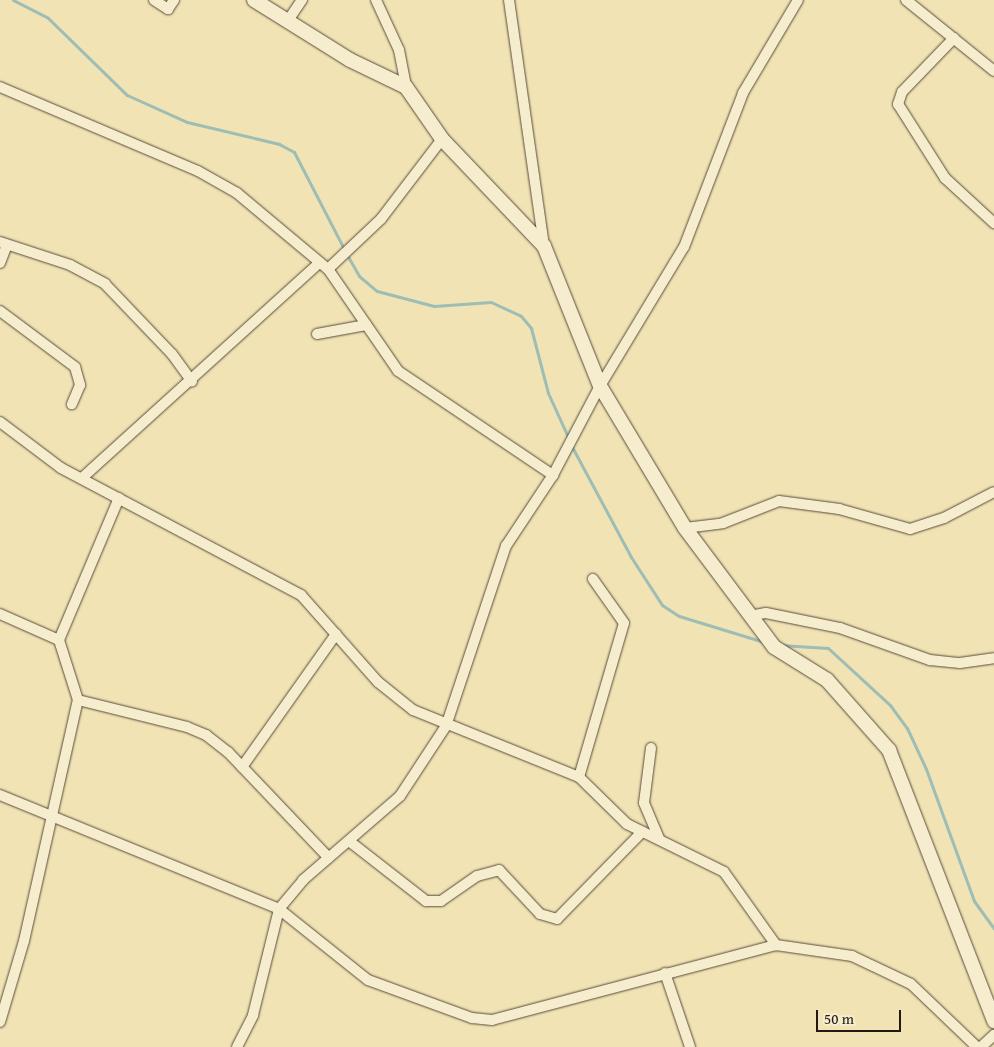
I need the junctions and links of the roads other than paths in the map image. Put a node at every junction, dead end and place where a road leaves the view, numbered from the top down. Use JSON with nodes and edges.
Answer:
{"nodes":[{"id":1,"x":154,"y":0,"type":"edge"},
{"id":2,"x":174,"y":0,"type":"edge"},
{"id":3,"x":254,"y":0,"type":"edge"},
{"id":4,"x":302,"y":0,"type":"edge"},
{"id":5,"x":376,"y":0,"type":"edge"},
{"id":6,"x":509,"y":0,"type":"edge"},
{"id":7,"x":798,"y":0,"type":"edge"},
{"id":8,"x":906,"y":0,"type":"edge"},
{"id":9,"x":287,"y":22,"type":"junction"},
{"id":10,"x":954,"y":38,"type":"junction"},
{"id":11,"x":994,"y":71,"type":"edge"},
{"id":12,"x":0,"y":87,"type":"edge"},
{"id":13,"x":406,"y":87,"type":"junction"},
{"id":14,"x":442,"y":139,"type":"junction"},
{"id":15,"x":994,"y":223,"type":"edge"},
{"id":16,"x":4,"y":243,"type":"edge"},
{"id":17,"x":544,"y":246,"type":"junction"},
{"id":18,"x":0,"y":263,"type":"edge"},
{"id":19,"x":324,"y":266,"type":"junction"},
{"id":20,"x":0,"y":311,"type":"edge"},
{"id":21,"x":366,"y":325,"type":"junction"},
{"id":22,"x":318,"y":334,"type":"dead end"},
{"id":23,"x":192,"y":382,"type":"junction"},
{"id":24,"x":600,"y":386,"type":"junction"},
{"id":25,"x":72,"y":404,"type":"dead end"},
{"id":26,"x":0,"y":422,"type":"edge"},
{"id":27,"x":553,"y":475,"type":"junction"},
{"id":28,"x":82,"y":478,"type":"junction"},
{"id":29,"x":994,"y":492,"type":"edge"},
{"id":30,"x":119,"y":498,"type":"junction"},
{"id":31,"x":685,"y":528,"type":"junction"},
{"id":32,"x":593,"y":579,"type":"dead end"},
{"id":33,"x":0,"y":614,"type":"edge"},
{"id":34,"x":753,"y":620,"type":"junction"},
{"id":35,"x":336,"y":634,"type":"junction"},
{"id":36,"x":59,"y":640,"type":"junction"},
{"id":37,"x":994,"y":658,"type":"edge"},
{"id":38,"x":78,"y":700,"type":"junction"},
{"id":39,"x":446,"y":726,"type":"junction"},
{"id":40,"x":651,"y":748,"type":"dead end"},
{"id":41,"x":242,"y":767,"type":"junction"},
{"id":42,"x":579,"y":777,"type":"junction"},
{"id":43,"x":0,"y":795,"type":"edge"},
{"id":44,"x":51,"y":818,"type":"junction"},
{"id":45,"x":642,"y":832,"type":"junction"},
{"id":46,"x":659,"y":838,"type":"junction"},
{"id":47,"x":349,"y":841,"type":"junction"},
{"id":48,"x":329,"y":858,"type":"junction"},
{"id":49,"x":279,"y":909,"type":"junction"},
{"id":50,"x":776,"y":945,"type":"junction"},
{"id":51,"x":665,"y":973,"type":"junction"},
{"id":52,"x":994,"y":1021,"type":"edge"},
{"id":53,"x":0,"y":1022,"type":"edge"},
{"id":54,"x":994,"y":1035,"type":"edge"},
{"id":55,"x":237,"y":1047,"type":"edge"},
{"id":56,"x":690,"y":1047,"type":"edge"},
{"id":57,"x":979,"y":1047,"type":"edge"}],
"edges":[{"from":1,"to":2,"type":"street"},
{"from":3,"to":9,"type":"street"},
{"from":4,"to":9,"type":"street"},
{"from":5,"to":13,"type":"street"},
{"from":6,"to":17,"type":"street"},
{"from":7,"to":24,"type":"street"},
{"from":8,"to":10,"type":"street"},
{"from":9,"to":13,"type":"street"},
{"from":10,"to":11,"type":"street"},
{"from":10,"to":15,"type":"street"},
{"from":12,"to":19,"type":"street"},
{"from":13,"to":14,"type":"street"},
{"from":14,"to":17,"type":"street"},
{"from":14,"to":19,"type":"street"},
{"from":16,"to":18,"type":"street"},
{"from":16,"to":23,"type":"street"},
{"from":17,"to":24,"type":"street"},
{"from":19,"to":21,"type":"street"},
{"from":19,"to":23,"type":"street"},
{"from":20,"to":25,"type":"street"},
{"from":21,"to":22,"type":"street"},
{"from":21,"to":27,"type":"street"},
{"from":23,"to":28,"type":"street"},
{"from":24,"to":27,"type":"street"},
{"from":24,"to":31,"type":"street"},
{"from":26,"to":28,"type":"street"},
{"from":27,"to":39,"type":"street"},
{"from":28,"to":30,"type":"street"},
{"from":29,"to":31,"type":"street"},
{"from":30,"to":35,"type":"street"},
{"from":30,"to":36,"type":"street"},
{"from":31,"to":34,"type":"street"},
{"from":32,"to":42,"type":"street"},
{"from":33,"to":36,"type":"street"},
{"from":34,"to":37,"type":"street"},
{"from":34,"to":52,"type":"street"},
{"from":35,"to":39,"type":"street"},
{"from":35,"to":41,"type":"street"},
{"from":36,"to":38,"type":"street"},
{"from":38,"to":41,"type":"street"},
{"from":38,"to":44,"type":"street"},
{"from":39,"to":42,"type":"street"},
{"from":39,"to":47,"type":"street"},
{"from":40,"to":46,"type":"street"},
{"from":41,"to":48,"type":"street"},
{"from":42,"to":45,"type":"street"},
{"from":43,"to":44,"type":"street"},
{"from":44,"to":49,"type":"street"},
{"from":44,"to":53,"type":"street"},
{"from":45,"to":46,"type":"street"},
{"from":45,"to":47,"type":"street"},
{"from":46,"to":50,"type":"street"},
{"from":47,"to":48,"type":"street"},
{"from":48,"to":49,"type":"street"},
{"from":49,"to":51,"type":"street"},
{"from":49,"to":55,"type":"street"},
{"from":50,"to":51,"type":"street"},
{"from":50,"to":57,"type":"street"},
{"from":51,"to":56,"type":"street"},
{"from":54,"to":57,"type":"street"}]}
